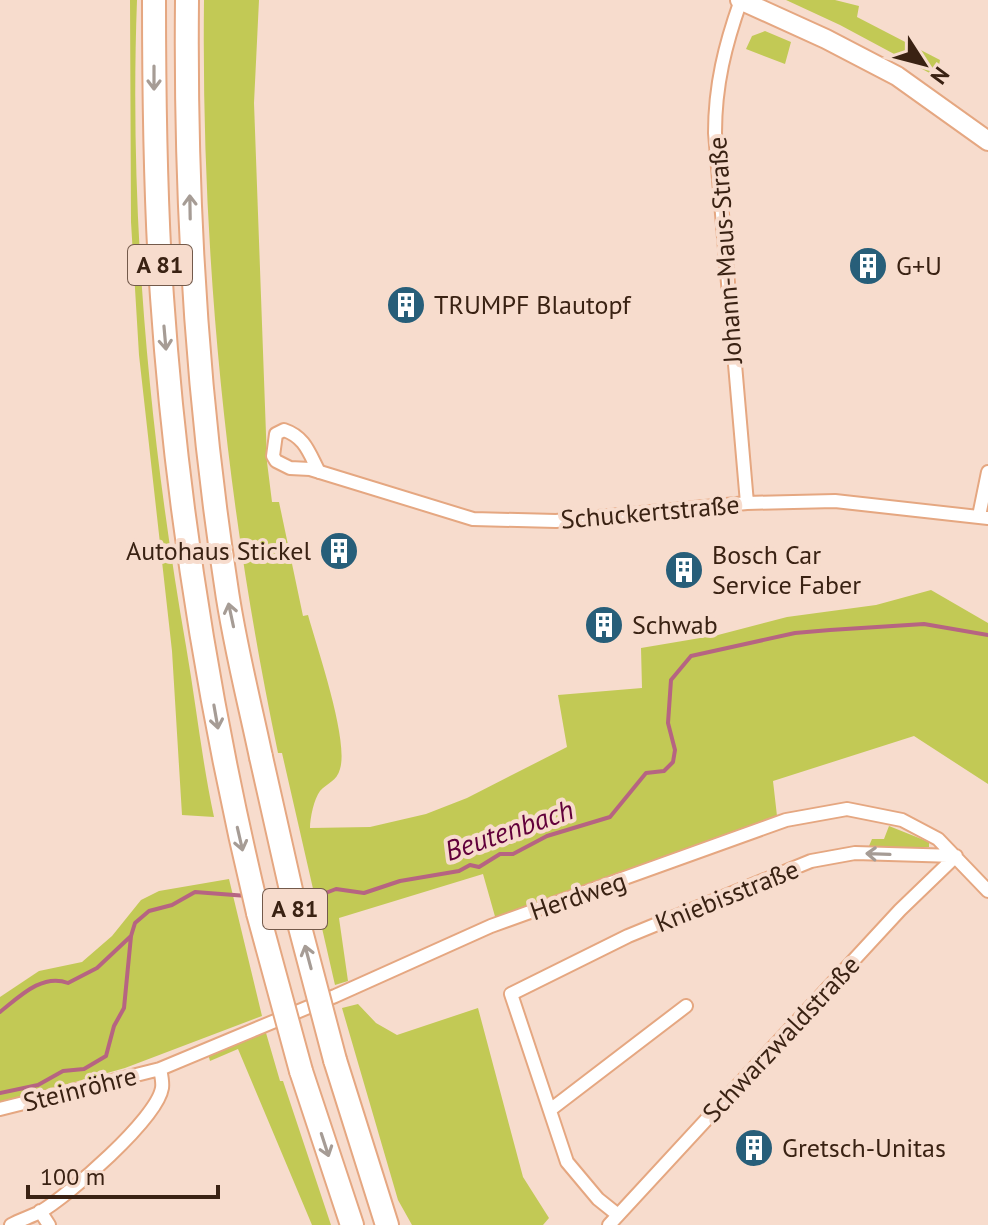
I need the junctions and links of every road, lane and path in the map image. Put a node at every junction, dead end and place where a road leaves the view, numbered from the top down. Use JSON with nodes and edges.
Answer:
{"nodes":[{"id":1,"x":154,"y":0,"type":"edge"},
{"id":2,"x":187,"y":0,"type":"edge"},
{"id":3,"x":741,"y":0,"type":"edge"},
{"id":4,"x":988,"y":141,"type":"edge"},
{"id":5,"x":319,"y":472,"type":"dead end"},
{"id":6,"x":988,"y":472,"type":"edge"},
{"id":7,"x":747,"y":503,"type":"junction"},
{"id":8,"x":984,"y":517,"type":"edge"},
{"id":9,"x":956,"y":856,"type":"junction"},
{"id":10,"x":988,"y":891,"type":"edge"},
{"id":11,"x":686,"y":1006,"type":"dead end"},
{"id":12,"x":160,"y":1069,"type":"junction"},
{"id":13,"x":0,"y":1109,"type":"edge"},
{"id":14,"x":550,"y":1110,"type":"junction"},
{"id":15,"x":40,"y":1211,"type":"junction"},
{"id":16,"x":384,"y":1216,"type":"edge"},
{"id":17,"x":613,"y":1220,"type":"edge"},
{"id":18,"x":11,"y":1225,"type":"edge"},
{"id":19,"x":49,"y":1225,"type":"edge"},
{"id":20,"x":352,"y":1225,"type":"edge"},
{"id":21,"x":403,"y":1225,"type":"edge"}],
"edges":[{"from":1,"to":20,"type":"highway","number":"A 81","one_way":true,"bridge":true},
{"from":16,"to":2,"type":"highway","number":"A 81","one_way":true,"bridge":true},
{"from":3,"to":4,"type":"main road"},
{"from":3,"to":7,"type":"street","name":"Johann-Maus-Straße"},
{"from":5,"to":7,"type":"street","name":"Schuckertstraße"},
{"from":6,"to":8,"type":"street"},
{"from":7,"to":8,"type":"street","name":"Schuckertstraße"},
{"from":9,"to":10,"type":"street","name":"Herdweg"},
{"from":9,"to":12,"type":"street","name":"Herdweg"},
{"from":9,"to":14,"type":"street","name":"Kniebisstraße","one_way":true},
{"from":9,"to":17,"type":"street","name":"Schwarzwaldstraße"},
{"from":11,"to":14,"type":"street"},
{"from":12,"to":13,"type":"street","name":"Steinröhre"},
{"from":12,"to":15,"type":"street"},
{"from":14,"to":17,"type":"street"},
{"from":15,"to":18,"type":"street"},
{"from":15,"to":19,"type":"street"},
{"from":16,"to":21,"type":"highway","number":"A 81"}]}
